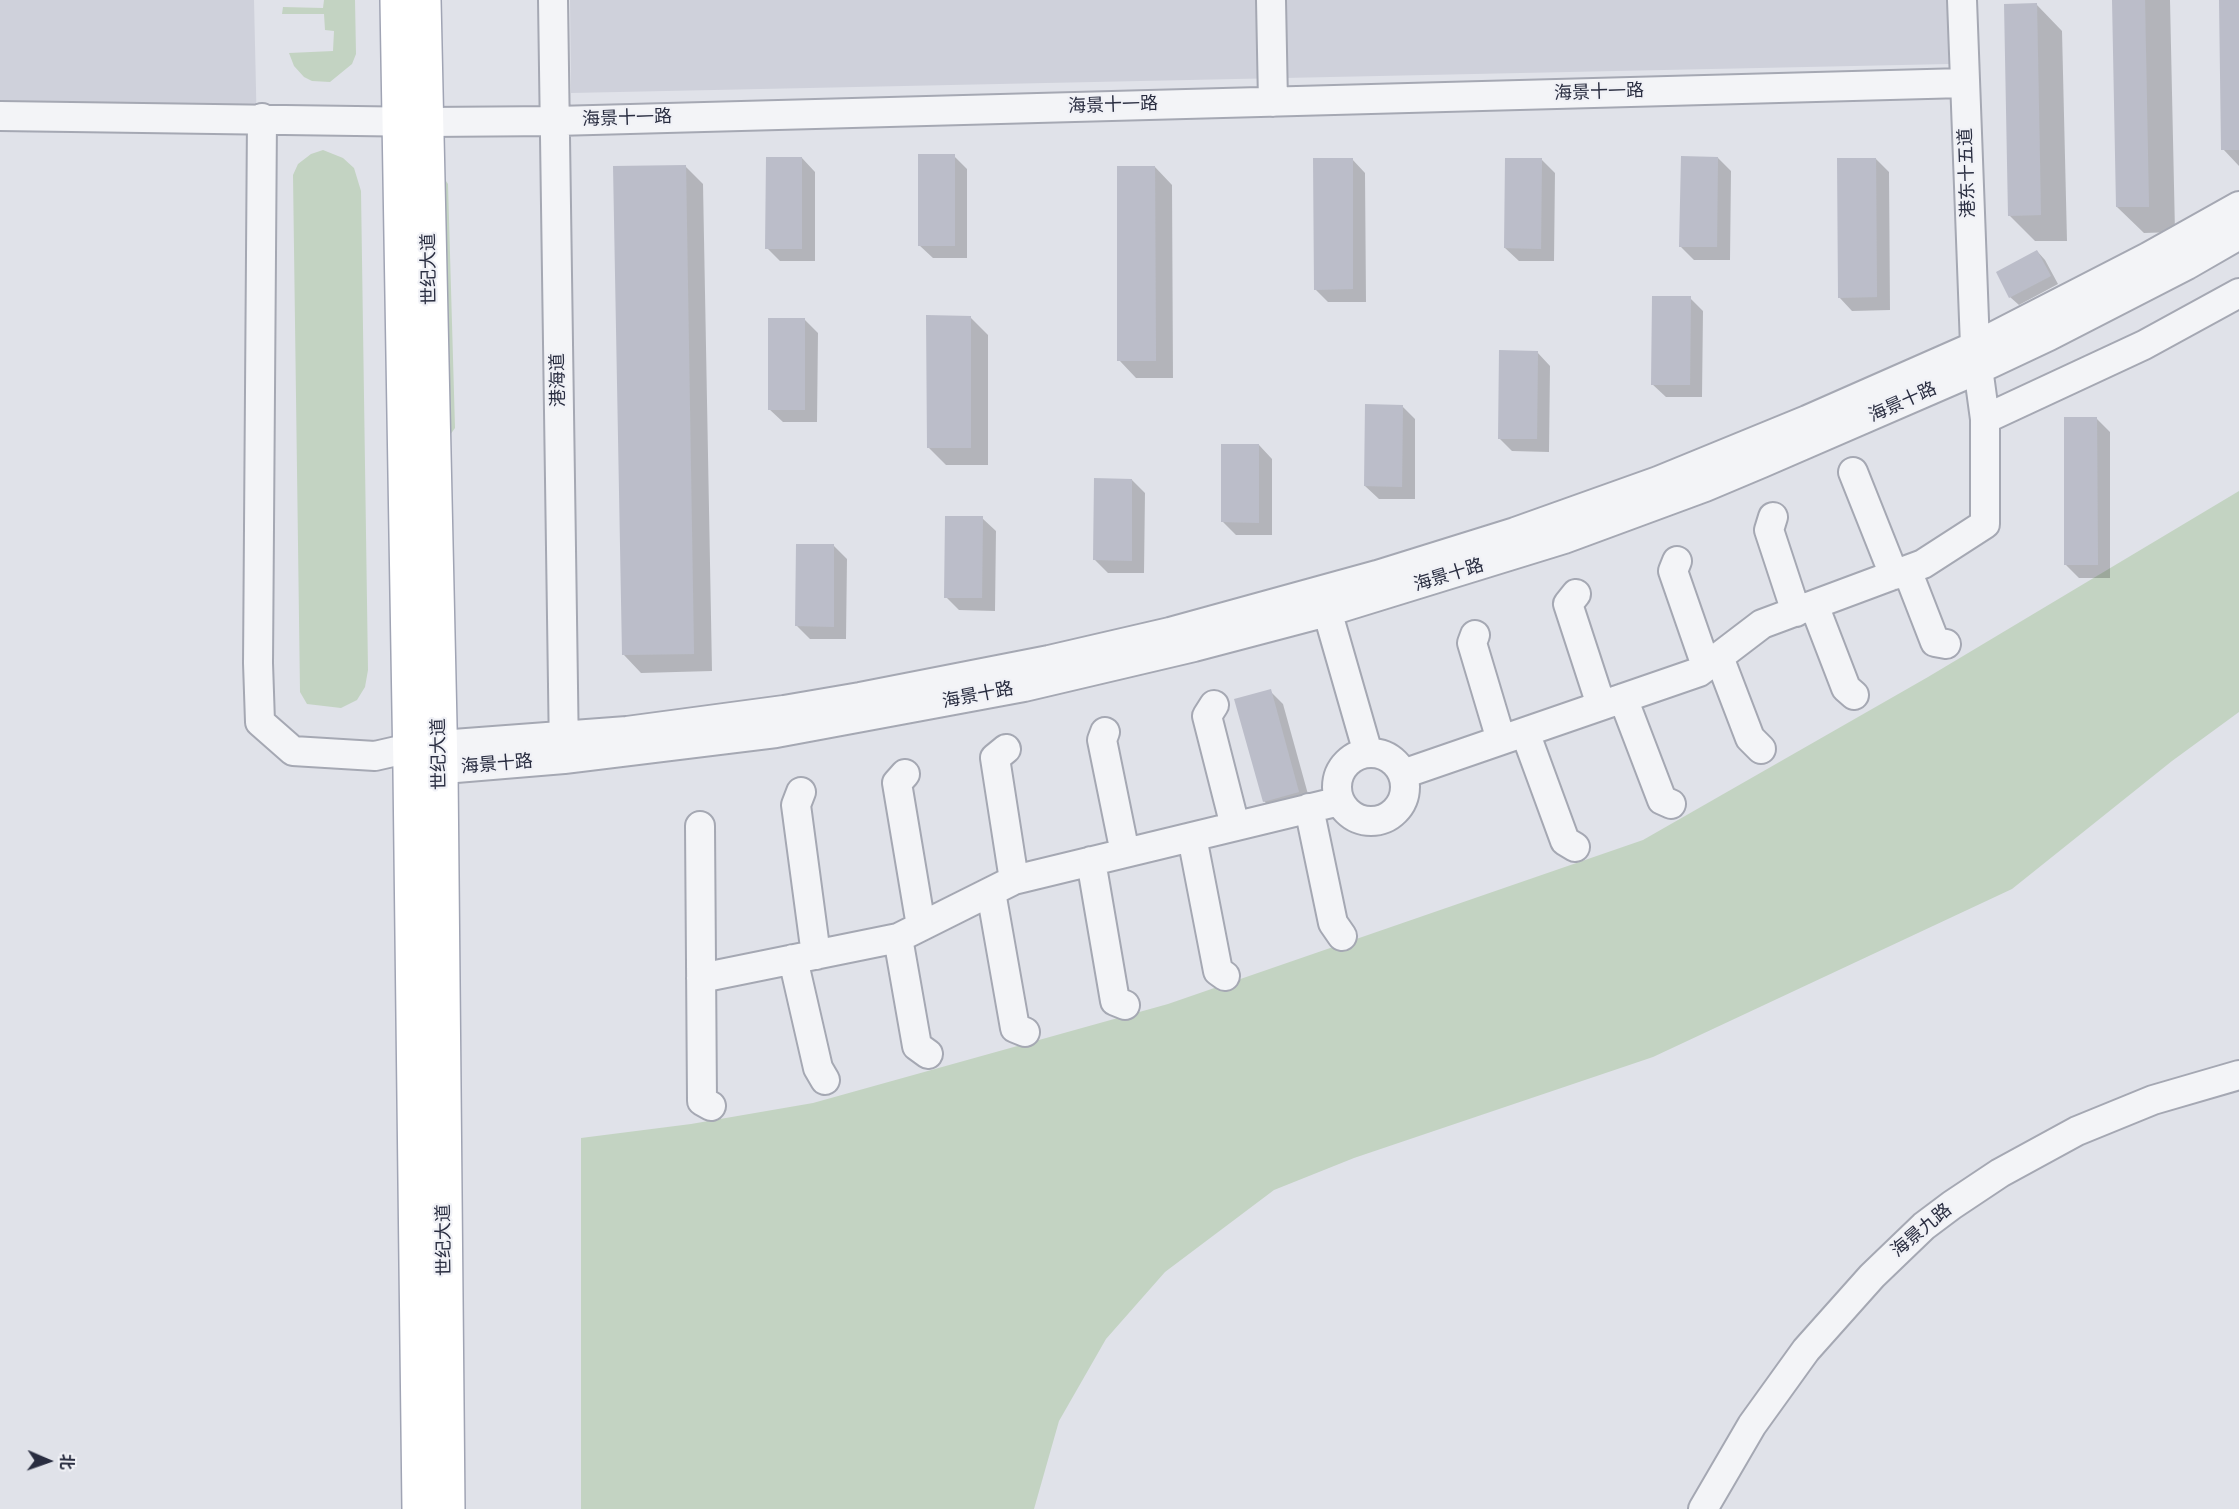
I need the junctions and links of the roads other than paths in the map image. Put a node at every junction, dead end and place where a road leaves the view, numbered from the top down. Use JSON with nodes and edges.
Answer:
{"nodes":[{"id":1,"x":397,"y":0,"type":"edge"},
{"id":2,"x":424,"y":0,"type":"edge"},
{"id":3,"x":553,"y":0,"type":"edge"},
{"id":4,"x":1271,"y":0,"type":"edge"},
{"id":5,"x":1962,"y":0,"type":"edge"},
{"id":6,"x":1964,"y":83,"type":"junction"},
{"id":7,"x":1273,"y":102,"type":"junction"},
{"id":8,"x":0,"y":116,"type":"edge"},
{"id":9,"x":262,"y":118,"type":"junction"},
{"id":10,"x":414,"y":121,"type":"junction"},
{"id":11,"x":556,"y":121,"type":"junction"},
{"id":12,"x":2239,"y":206,"type":"edge"},
{"id":13,"x":2239,"y":235,"type":"edge"},
{"id":14,"x":2239,"y":293,"type":"edge"},
{"id":15,"x":1977,"y":358,"type":"junction"},
{"id":16,"x":1985,"y":419,"type":"junction"},
{"id":17,"x":1853,"y":472,"type":"dead end"},
{"id":18,"x":1773,"y":517,"type":"dead end"},
{"id":19,"x":1677,"y":561,"type":"dead end"},
{"id":20,"x":1901,"y":573,"type":"junction"},
{"id":21,"x":1576,"y":594,"type":"dead end"},
{"id":22,"x":1325,"y":602,"type":"junction"},
{"id":23,"x":1805,"y":609,"type":"junction"},
{"id":24,"x":1475,"y":635,"type":"dead end"},
{"id":25,"x":1946,"y":644,"type":"dead end"},
{"id":26,"x":1712,"y":662,"type":"junction"},
{"id":27,"x":1854,"y":695,"type":"dead end"},
{"id":28,"x":1612,"y":701,"type":"junction"},
{"id":29,"x":1214,"y":705,"type":"dead end"},
{"id":30,"x":1106,"y":732,"type":"dead end"},
{"id":31,"x":1513,"y":736,"type":"junction"},
{"id":32,"x":563,"y":748,"type":"junction"},
{"id":33,"x":1761,"y":749,"type":"dead end"},
{"id":34,"x":1006,"y":750,"type":"dead end"},
{"id":35,"x":1368,"y":753,"type":"junction"},
{"id":36,"x":425,"y":759,"type":"junction"},
{"id":37,"x":905,"y":774,"type":"dead end"},
{"id":38,"x":1403,"y":774,"type":"junction"},
{"id":39,"x":801,"y":792,"type":"dead end"},
{"id":40,"x":1340,"y":801,"type":"junction"},
{"id":41,"x":1671,"y":804,"type":"dead end"},
{"id":42,"x":1309,"y":808,"type":"junction"},
{"id":43,"x":700,"y":826,"type":"dead end"},
{"id":44,"x":1235,"y":826,"type":"junction"},
{"id":45,"x":1192,"y":837,"type":"junction"},
{"id":46,"x":1575,"y":847,"type":"dead end"},
{"id":47,"x":1125,"y":853,"type":"junction"},
{"id":48,"x":1091,"y":861,"type":"junction"},
{"id":49,"x":1002,"y":886,"type":"junction"},
{"id":50,"x":910,"y":932,"type":"junction"},
{"id":51,"x":1342,"y":936,"type":"dead end"},
{"id":52,"x":805,"y":957,"type":"junction"},
{"id":53,"x":1225,"y":976,"type":"dead end"},
{"id":54,"x":701,"y":978,"type":"junction"},
{"id":55,"x":1125,"y":1005,"type":"dead end"},
{"id":56,"x":1025,"y":1032,"type":"dead end"},
{"id":57,"x":928,"y":1054,"type":"dead end"},
{"id":58,"x":2239,"y":1075,"type":"edge"},
{"id":59,"x":825,"y":1080,"type":"dead end"},
{"id":60,"x":2239,"y":1086,"type":"edge"},
{"id":61,"x":711,"y":1106,"type":"dead end"},
{"id":62,"x":418,"y":1509,"type":"edge"},
{"id":63,"x":447,"y":1509,"type":"edge"},
{"id":64,"x":1703,"y":1509,"type":"edge"},
{"id":65,"x":1715,"y":1509,"type":"edge"}],
"edges":[{"from":1,"to":10,"type":"main road","name":"世纪大道"},
{"from":2,"to":10,"type":"main road","name":"世纪大道"},
{"from":3,"to":11,"type":"street","name":"港海道"},
{"from":4,"to":7,"type":"street"},
{"from":5,"to":6,"type":"street","name":"港东十五道"},
{"from":6,"to":7,"type":"street","name":"海景十一路"},
{"from":6,"to":15,"type":"street","name":"港东十五道"},
{"from":7,"to":11,"type":"street","name":"海景十一路"},
{"from":8,"to":9,"type":"street","name":"海景十一路"},
{"from":9,"to":10,"type":"street","name":"海景十一路"},
{"from":9,"to":36,"type":"street","name":"海景十路"},
{"from":10,"to":11,"type":"street","name":"海景十一路"},
{"from":10,"to":36,"type":"main road","name":"世纪大道"},
{"from":11,"to":32,"type":"street","name":"港海道"},
{"from":12,"to":15,"type":"street","name":"海景十路"},
{"from":13,"to":15,"type":"street","name":"海景十路"},
{"from":14,"to":16,"type":"street"},
{"from":15,"to":16,"type":"street","name":"港东十五道"},
{"from":15,"to":22,"type":"street","name":"海景十路"},
{"from":16,"to":20,"type":"street","name":"港东十五道"},
{"from":17,"to":20,"type":"street"},
{"from":18,"to":23,"type":"street"},
{"from":19,"to":26,"type":"street"},
{"from":20,"to":23,"type":"street"},
{"from":20,"to":25,"type":"street"},
{"from":21,"to":28,"type":"street"},
{"from":22,"to":32,"type":"street","name":"海景十路"},
{"from":22,"to":35,"type":"street"},
{"from":23,"to":26,"type":"street"},
{"from":23,"to":27,"type":"street"},
{"from":24,"to":31,"type":"street"},
{"from":26,"to":28,"type":"street"},
{"from":26,"to":33,"type":"street"},
{"from":28,"to":31,"type":"street"},
{"from":28,"to":41,"type":"street"},
{"from":29,"to":44,"type":"street"},
{"from":30,"to":47,"type":"street"},
{"from":31,"to":38,"type":"street"},
{"from":31,"to":46,"type":"street"},
{"from":32,"to":36,"type":"street","name":"海景十路"},
{"from":34,"to":49,"type":"street"},
{"from":35,"to":38,"type":"street"},
{"from":35,"to":40,"type":"street"},
{"from":36,"to":62,"type":"main road","name":"世纪大道"},
{"from":36,"to":63,"type":"main road","name":"世纪大道"},
{"from":37,"to":50,"type":"street"},
{"from":38,"to":40,"type":"street"},
{"from":39,"to":52,"type":"street"},
{"from":40,"to":42,"type":"street"},
{"from":42,"to":44,"type":"street"},
{"from":42,"to":51,"type":"street"},
{"from":43,"to":54,"type":"street"},
{"from":44,"to":45,"type":"street"},
{"from":45,"to":47,"type":"street"},
{"from":45,"to":53,"type":"street"},
{"from":47,"to":48,"type":"street"},
{"from":48,"to":49,"type":"street"},
{"from":48,"to":55,"type":"street"},
{"from":49,"to":50,"type":"street"},
{"from":49,"to":56,"type":"street"},
{"from":50,"to":52,"type":"street"},
{"from":50,"to":57,"type":"street"},
{"from":52,"to":54,"type":"street"},
{"from":52,"to":59,"type":"street"},
{"from":54,"to":61,"type":"street"},
{"from":58,"to":64,"type":"street","name":"海景九路"},
{"from":60,"to":65,"type":"street","name":"海景九路"}]}
